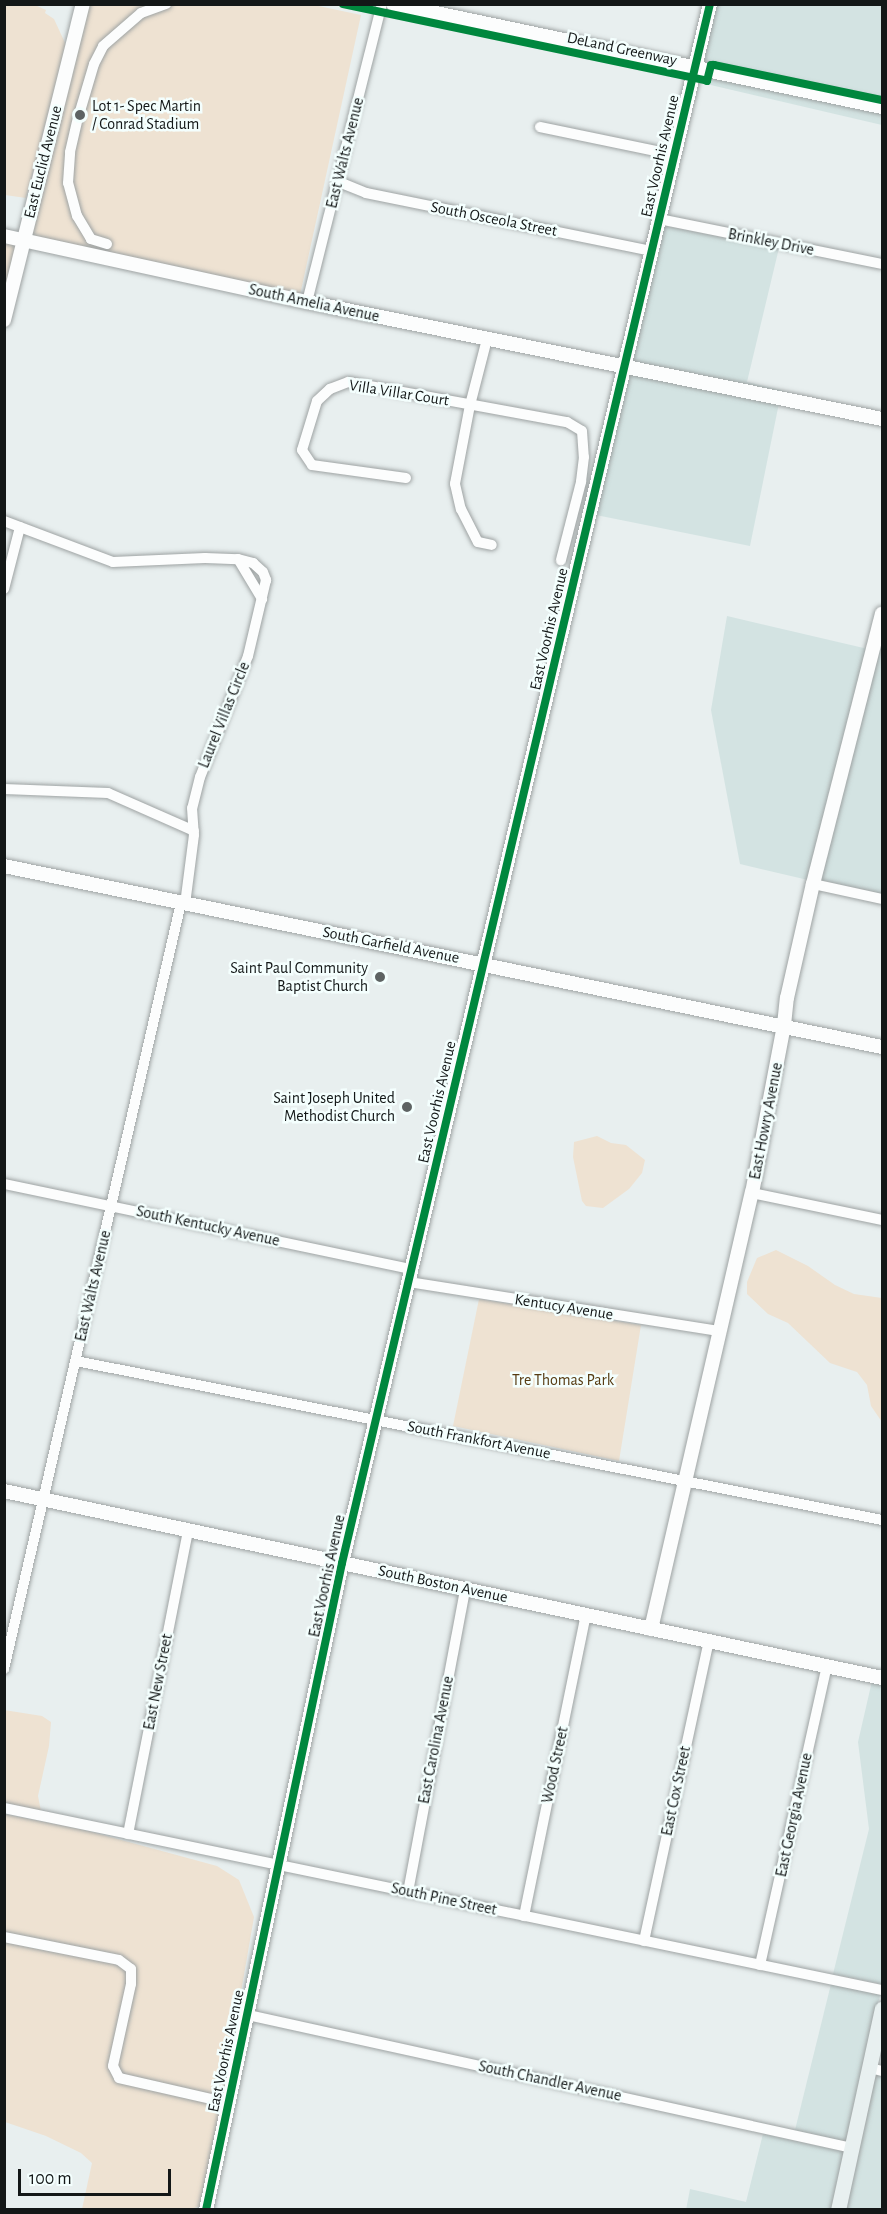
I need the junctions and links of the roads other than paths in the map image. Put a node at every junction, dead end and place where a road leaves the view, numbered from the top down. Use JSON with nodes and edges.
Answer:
{"nodes":[{"id":1,"x":83,"y":4,"type":"edge"},
{"id":2,"x":165,"y":4,"type":"edge"},
{"id":3,"x":382,"y":4,"type":"edge"},
{"id":4,"x":393,"y":4,"type":"edge"},
{"id":5,"x":710,"y":4,"type":"edge"},
{"id":6,"x":695,"y":68,"type":"junction"},
{"id":7,"x":882,"y":107,"type":"edge"},
{"id":8,"x":540,"y":127,"type":"dead end"},
{"id":9,"x":675,"y":155,"type":"junction"},
{"id":10,"x":339,"y":182,"type":"junction"},
{"id":11,"x":660,"y":219,"type":"junction"},
{"id":12,"x":4,"y":236,"type":"edge"},
{"id":13,"x":24,"y":239,"type":"junction"},
{"id":14,"x":107,"y":244,"type":"dead end"},
{"id":15,"x":652,"y":251,"type":"junction"},
{"id":16,"x":882,"y":264,"type":"edge"},
{"id":17,"x":307,"y":302,"type":"junction"},
{"id":18,"x":4,"y":320,"type":"edge"},
{"id":19,"x":487,"y":339,"type":"junction"},
{"id":20,"x":625,"y":367,"type":"junction"},
{"id":21,"x":470,"y":405,"type":"junction"},
{"id":22,"x":882,"y":419,"type":"edge"},
{"id":23,"x":406,"y":478,"type":"dead end"},
{"id":24,"x":4,"y":521,"type":"edge"},
{"id":25,"x":20,"y":527,"type":"junction"},
{"id":26,"x":492,"y":545,"type":"dead end"},
{"id":27,"x":561,"y":560,"type":"dead end"},
{"id":28,"x":4,"y":589,"type":"edge"},
{"id":29,"x":882,"y":614,"type":"edge"},
{"id":30,"x":4,"y":789,"type":"edge"},
{"id":31,"x":194,"y":831,"type":"junction"},
{"id":32,"x":4,"y":866,"type":"edge"},
{"id":33,"x":813,"y":884,"type":"junction"},
{"id":34,"x":882,"y":899,"type":"edge"},
{"id":35,"x":183,"y":903,"type":"junction"},
{"id":36,"x":484,"y":964,"type":"junction"},
{"id":37,"x":784,"y":1025,"type":"junction"},
{"id":38,"x":882,"y":1047,"type":"edge"},
{"id":39,"x":4,"y":1184,"type":"edge"},
{"id":40,"x":752,"y":1193,"type":"junction"},
{"id":41,"x":112,"y":1205,"type":"junction"},
{"id":42,"x":882,"y":1220,"type":"edge"},
{"id":43,"x":410,"y":1275,"type":"junction"},
{"id":44,"x":720,"y":1331,"type":"junction"},
{"id":45,"x":76,"y":1361,"type":"junction"},
{"id":46,"x":376,"y":1419,"type":"junction"},
{"id":47,"x":685,"y":1481,"type":"junction"},
{"id":48,"x":4,"y":1491,"type":"edge"},
{"id":49,"x":43,"y":1499,"type":"junction"},
{"id":50,"x":882,"y":1520,"type":"edge"},
{"id":51,"x":188,"y":1530,"type":"junction"},
{"id":52,"x":342,"y":1563,"type":"junction"},
{"id":53,"x":465,"y":1589,"type":"junction"},
{"id":54,"x":586,"y":1615,"type":"junction"},
{"id":55,"x":651,"y":1629,"type":"junction"},
{"id":56,"x":709,"y":1641,"type":"junction"},
{"id":57,"x":827,"y":1666,"type":"junction"},
{"id":58,"x":4,"y":1669,"type":"edge"},
{"id":59,"x":882,"y":1678,"type":"edge"},
{"id":60,"x":4,"y":1808,"type":"edge"},
{"id":61,"x":128,"y":1834,"type":"junction"},
{"id":62,"x":280,"y":1865,"type":"junction"},
{"id":63,"x":408,"y":1892,"type":"junction"},
{"id":64,"x":524,"y":1916,"type":"junction"},
{"id":65,"x":4,"y":1936,"type":"edge"},
{"id":66,"x":644,"y":1941,"type":"junction"},
{"id":67,"x":760,"y":1965,"type":"junction"},
{"id":68,"x":882,"y":1990,"type":"edge"},
{"id":69,"x":882,"y":2009,"type":"edge"},
{"id":70,"x":248,"y":2015,"type":"junction"},
{"id":71,"x":876,"y":2069,"type":"edge"},
{"id":72,"x":229,"y":2103,"type":"junction"},
{"id":73,"x":852,"y":2148,"type":"junction"},
{"id":74,"x":206,"y":2210,"type":"edge"},
{"id":75,"x":838,"y":2210,"type":"edge"}],
"edges":[{"from":1,"to":13,"type":"street","name":"East Euclid Avenue"},
{"from":2,"to":14,"type":"street"},
{"from":3,"to":10,"type":"street","name":"East Walts Avenue"},
{"from":4,"to":6,"type":"street"},
{"from":5,"to":6,"type":"street","name":"East Voorhis Avenue"},
{"from":6,"to":7,"type":"street"},
{"from":6,"to":9,"type":"street","name":"East Voorhis Avenue"},
{"from":8,"to":9,"type":"street"},
{"from":9,"to":11,"type":"street","name":"East Voorhis Avenue"},
{"from":10,"to":15,"type":"street","name":"South Osceola Street"},
{"from":10,"to":17,"type":"street","name":"East Walts Avenue"},
{"from":11,"to":15,"type":"street","name":"East Voorhis Avenue"},
{"from":11,"to":16,"type":"street","name":"Brinkley Drive"},
{"from":12,"to":13,"type":"street","name":"South Amelia Avenue"},
{"from":13,"to":17,"type":"street","name":"South Amelia Avenue"},
{"from":13,"to":18,"type":"street","name":"East Euclid Avenue"},
{"from":15,"to":20,"type":"street","name":"East Voorhis Avenue"},
{"from":17,"to":19,"type":"street","name":"South Amelia Avenue"},
{"from":19,"to":20,"type":"street","name":"South Amelia Avenue"},
{"from":19,"to":21,"type":"street","name":"Villa Villar Court"},
{"from":20,"to":22,"type":"street","name":"South Amelia Avenue"},
{"from":20,"to":36,"type":"street","name":"East Voorhis Avenue"},
{"from":21,"to":23,"type":"street","name":"Villa Villar Court"},
{"from":21,"to":26,"type":"street","name":"Villa Villar Court"},
{"from":21,"to":27,"type":"street","name":"Villa Villar Court"},
{"from":24,"to":25,"type":"street","name":"Laurel Villas Circle"},
{"from":25,"to":28,"type":"street"},
{"from":25,"to":31,"type":"street","name":"Laurel Villas Circle"},
{"from":29,"to":33,"type":"street","name":"East Howry Avenue"},
{"from":30,"to":31,"type":"street"},
{"from":31,"to":35,"type":"street","name":"Laurel Villas Circle"},
{"from":32,"to":35,"type":"street","name":"South Garfield Avenue"},
{"from":33,"to":34,"type":"street"},
{"from":33,"to":37,"type":"street","name":"East Howry Avenue"},
{"from":35,"to":36,"type":"street","name":"South Garfield Avenue"},
{"from":35,"to":41,"type":"street","name":"East Walts Avenue"},
{"from":36,"to":37,"type":"street","name":"South Garfield Avenue"},
{"from":36,"to":43,"type":"street","name":"East Voorhis Avenue"},
{"from":37,"to":38,"type":"street","name":"South Garfield Avenue"},
{"from":37,"to":40,"type":"street","name":"East Howry Avenue"},
{"from":39,"to":41,"type":"street","name":"South Kentucky Avenue"},
{"from":40,"to":42,"type":"street"},
{"from":40,"to":44,"type":"street","name":"East Howry Avenue"},
{"from":41,"to":43,"type":"street","name":"South Kentucky Avenue"},
{"from":41,"to":45,"type":"street","name":"East Walts Avenue"},
{"from":43,"to":44,"type":"street","name":"Kentucy Avenue"},
{"from":43,"to":46,"type":"street","name":"East Voorhis Avenue"},
{"from":44,"to":47,"type":"street","name":"East Howry Avenue"},
{"from":45,"to":46,"type":"street","name":"South Frankfort Avenue"},
{"from":45,"to":49,"type":"street","name":"East Walts Avenue"},
{"from":46,"to":47,"type":"street","name":"South Frankfort Avenue"},
{"from":46,"to":52,"type":"street","name":"East Voorhis Avenue"},
{"from":47,"to":50,"type":"street","name":"South Frankfort Avenue"},
{"from":47,"to":55,"type":"street","name":"East Howry Avenue"},
{"from":48,"to":49,"type":"street","name":"South Boston Avenue"},
{"from":49,"to":51,"type":"street","name":"South Boston Avenue"},
{"from":49,"to":58,"type":"street","name":"East Walts Avenue"},
{"from":51,"to":52,"type":"street","name":"South Boston Avenue"},
{"from":51,"to":61,"type":"street","name":"East New Street"},
{"from":52,"to":53,"type":"street","name":"South Boston Avenue"},
{"from":52,"to":62,"type":"street","name":"East Voorhis Avenue"},
{"from":53,"to":54,"type":"street","name":"South Boston Avenue"},
{"from":53,"to":63,"type":"street","name":"East Carolina Avenue"},
{"from":54,"to":55,"type":"street","name":"South Boston Avenue"},
{"from":54,"to":64,"type":"street","name":"Wood Street"},
{"from":55,"to":56,"type":"street","name":"South Boston Avenue"},
{"from":56,"to":57,"type":"street","name":"South Boston Avenue"},
{"from":56,"to":66,"type":"street","name":"East Cox Street"},
{"from":57,"to":59,"type":"street","name":"South Boston Avenue"},
{"from":57,"to":67,"type":"street","name":"East Georgia Avenue"},
{"from":60,"to":61,"type":"street","name":"South Pine Street"},
{"from":61,"to":62,"type":"street","name":"South Pine Street"},
{"from":62,"to":63,"type":"street","name":"South Pine Street"},
{"from":62,"to":70,"type":"street","name":"East Voorhis Avenue"},
{"from":63,"to":64,"type":"street","name":"South Pine Street"},
{"from":64,"to":66,"type":"street","name":"South Pine Street"},
{"from":65,"to":72,"type":"street"},
{"from":66,"to":67,"type":"street","name":"South Pine Street"},
{"from":67,"to":68,"type":"street","name":"South Pine Street"},
{"from":69,"to":71,"type":"main road"},
{"from":70,"to":72,"type":"street","name":"East Voorhis Avenue"},
{"from":70,"to":73,"type":"street","name":"South Chandler Avenue"},
{"from":71,"to":73,"type":"main road"},
{"from":72,"to":74,"type":"street","name":"East Voorhis Avenue"},
{"from":73,"to":75,"type":"main road"}]}
